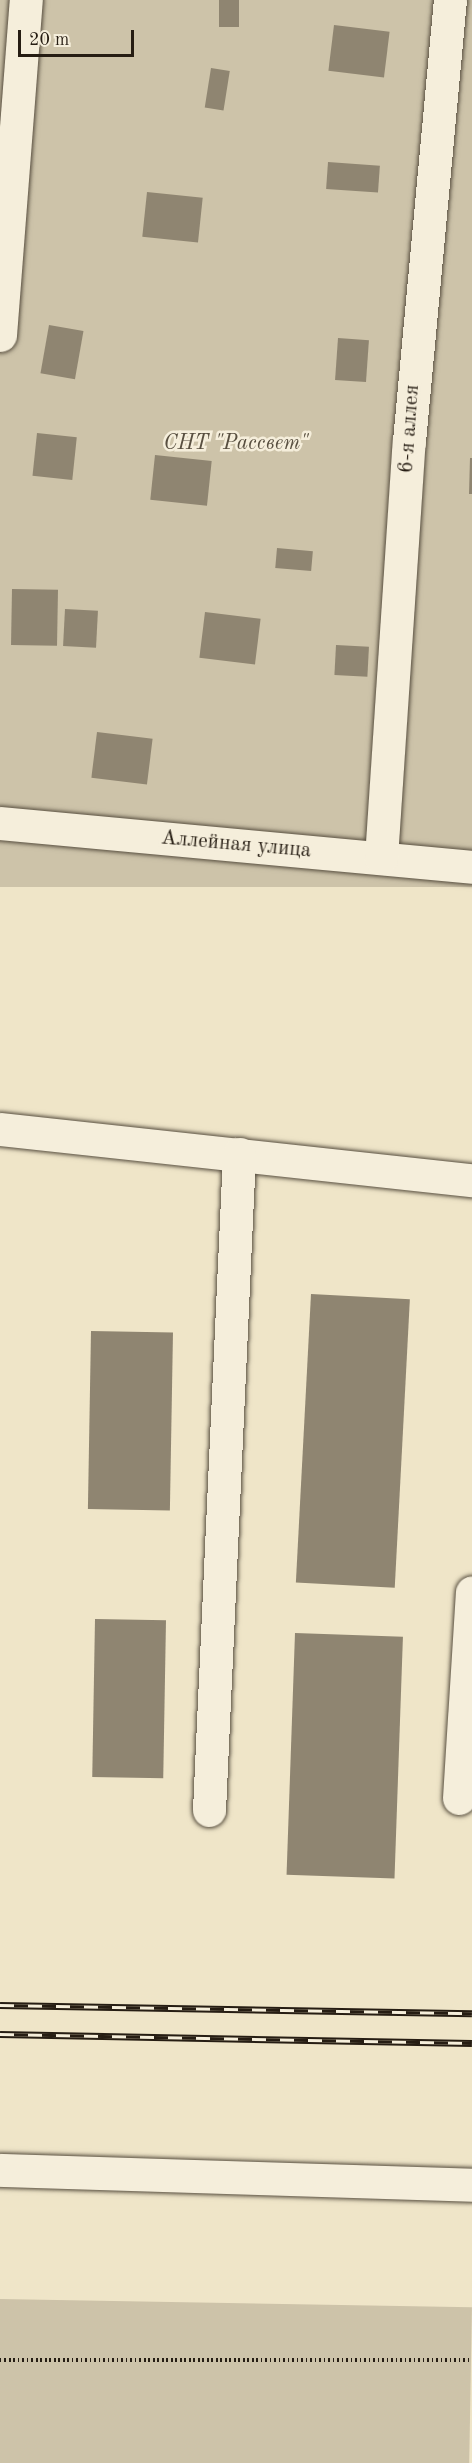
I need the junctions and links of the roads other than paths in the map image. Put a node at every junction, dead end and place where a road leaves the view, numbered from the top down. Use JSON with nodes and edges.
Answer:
{"nodes":[{"id":1,"x":26,"y":0,"type":"edge"},
{"id":2,"x":450,"y":0,"type":"edge"},
{"id":3,"x":0,"y":335,"type":"edge"},
{"id":4,"x":0,"y":823,"type":"edge"},
{"id":5,"x":381,"y":858,"type":"junction"},
{"id":6,"x":472,"y":867,"type":"edge"},
{"id":7,"x":0,"y":1129,"type":"edge"},
{"id":8,"x":239,"y":1154,"type":"junction"},
{"id":9,"x":472,"y":1180,"type":"edge"},
{"id":10,"x":472,"y":1592,"type":"edge"},
{"id":11,"x":459,"y":1798,"type":"dead end"},
{"id":12,"x":209,"y":1810,"type":"dead end"},
{"id":13,"x":0,"y":2170,"type":"edge"},
{"id":14,"x":472,"y":2185,"type":"edge"}],
"edges":[{"from":1,"to":3,"type":"street"},
{"from":2,"to":5,"type":"street","name":"6-я аллея"},
{"from":4,"to":5,"type":"street","name":"Аллейная улица"},
{"from":5,"to":6,"type":"street","name":"Аллейная улица"},
{"from":7,"to":8,"type":"street"},
{"from":8,"to":9,"type":"street"},
{"from":8,"to":12,"type":"street"},
{"from":10,"to":11,"type":"street"},
{"from":13,"to":14,"type":"street"}]}
